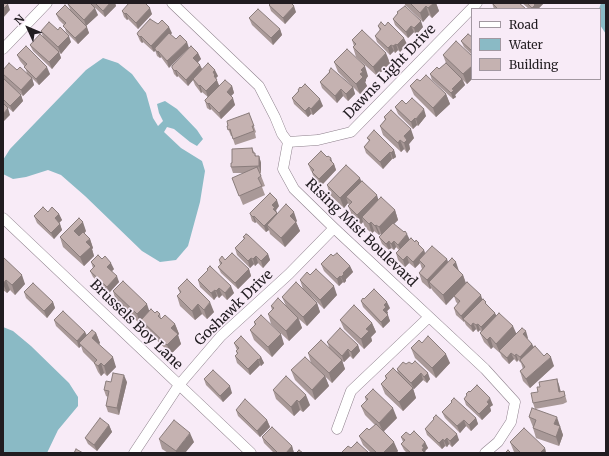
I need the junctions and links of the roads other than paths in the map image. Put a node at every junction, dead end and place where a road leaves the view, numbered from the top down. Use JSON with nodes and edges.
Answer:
{"nodes":[{"id":1,"x":47,"y":3,"type":"edge"},
{"id":2,"x":172,"y":3,"type":"edge"},
{"id":3,"x":471,"y":9,"type":"edge"},
{"id":4,"x":3,"y":49,"type":"edge"},
{"id":5,"x":288,"y":142,"type":"junction"},
{"id":6,"x":4,"y":221,"type":"edge"},
{"id":7,"x":334,"y":228,"type":"junction"},
{"id":8,"x":429,"y":316,"type":"junction"},
{"id":9,"x":179,"y":385,"type":"junction"},
{"id":10,"x":337,"y":429,"type":"dead end"},
{"id":11,"x":134,"y":453,"type":"edge"},
{"id":12,"x":251,"y":453,"type":"edge"},
{"id":13,"x":485,"y":453,"type":"edge"}],
"edges":[{"from":1,"to":4,"type":"street"},
{"from":2,"to":5,"type":"street"},
{"from":3,"to":5,"type":"street","name":"Dawns Light Drive"},
{"from":5,"to":7,"type":"street","name":"Rising Mist Boulevard"},
{"from":6,"to":9,"type":"street","name":"Brussels Boy Lane"},
{"from":7,"to":8,"type":"street","name":"Rising Mist Boulevard"},
{"from":7,"to":9,"type":"street","name":"Goshawk Drive"},
{"from":8,"to":10,"type":"street"},
{"from":8,"to":13,"type":"street","name":"Rising Mist Boulevard"},
{"from":9,"to":11,"type":"street","name":"Goshawk Drive"},
{"from":9,"to":12,"type":"street","name":"Brussels Boy Lane"}]}
